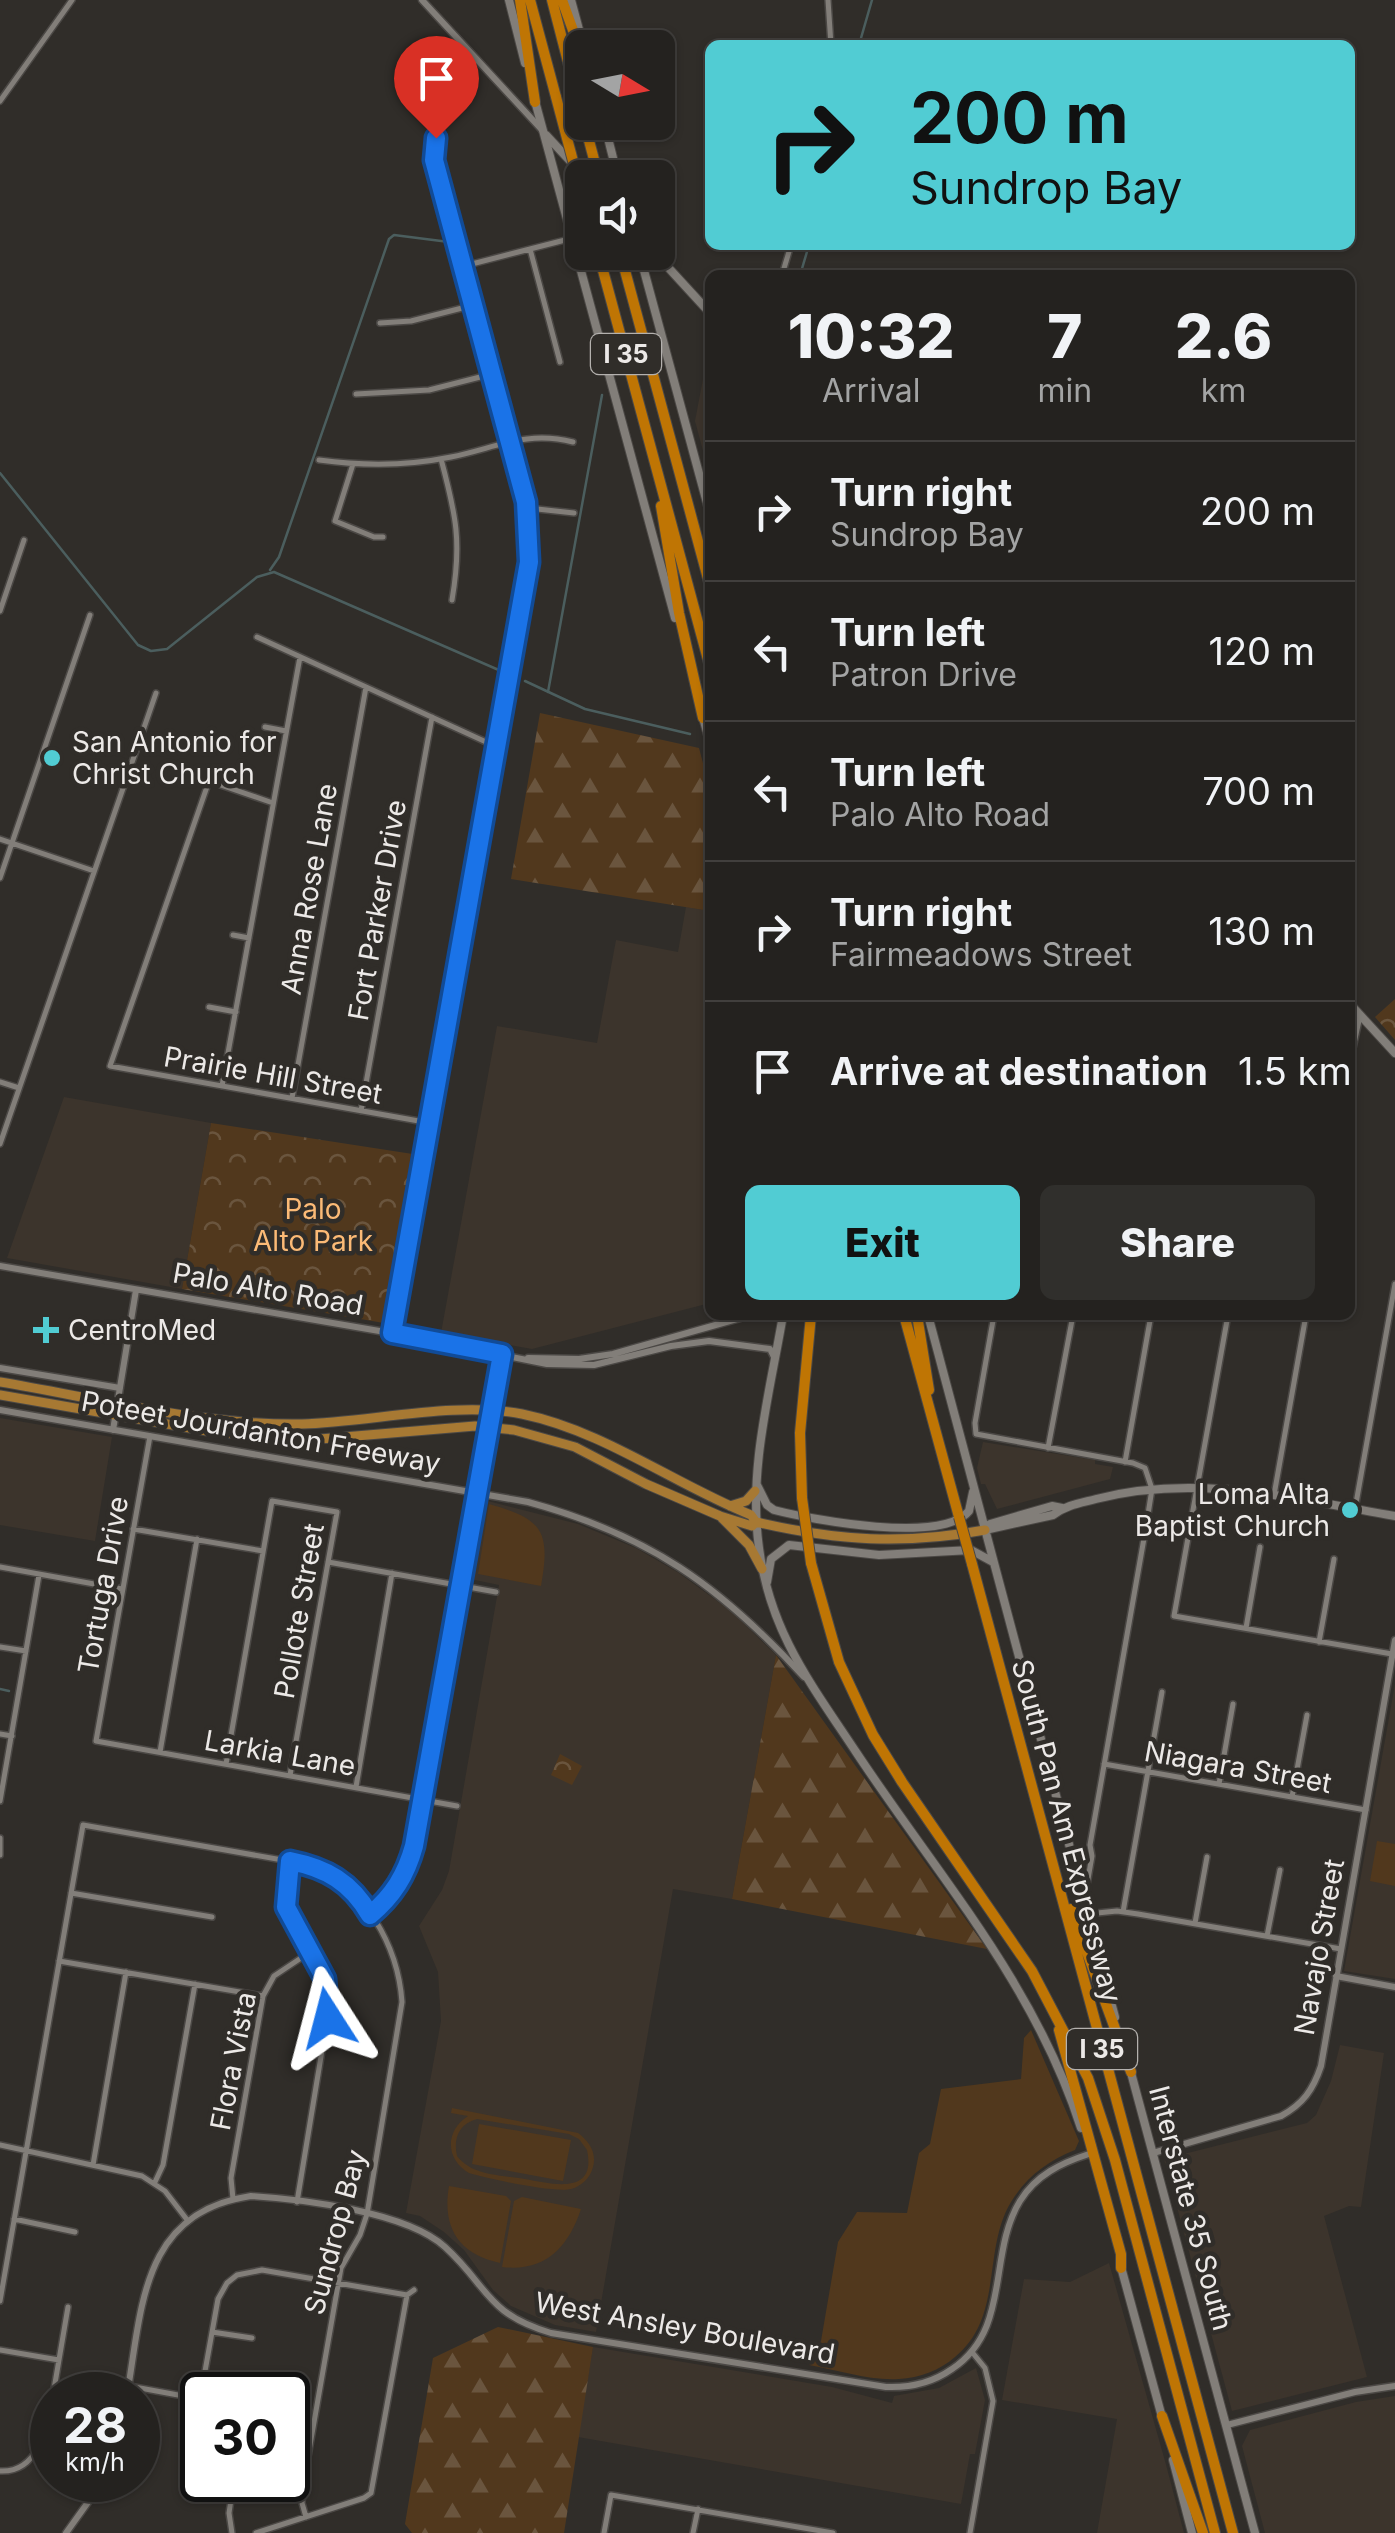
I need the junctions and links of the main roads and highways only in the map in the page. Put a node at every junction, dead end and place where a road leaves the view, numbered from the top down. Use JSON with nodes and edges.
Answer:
{"nodes":[{"id":1,"x":509,"y":0,"type":"edge"},
{"id":2,"x":520,"y":0,"type":"edge"},
{"id":3,"x":530,"y":0,"type":"edge"},
{"id":4,"x":552,"y":0,"type":"edge"},
{"id":5,"x":562,"y":0,"type":"edge"},
{"id":6,"x":571,"y":0,"type":"edge"},
{"id":7,"x":573,"y":30,"type":"edge"},
{"id":8,"x":579,"y":30,"type":"edge"},
{"id":9,"x":565,"y":49,"type":"edge"},
{"id":10,"x":536,"y":102,"type":"junction"},
{"id":11,"x":544,"y":132,"type":"junction"},
{"id":12,"x":570,"y":160,"type":"edge"},
{"id":13,"x":573,"y":160,"type":"edge"},
{"id":14,"x":603,"y":270,"type":"edge"},
{"id":15,"x":625,"y":270,"type":"edge"},
{"id":16,"x":644,"y":270,"type":"edge"},
{"id":17,"x":671,"y":270,"type":"edge"},
{"id":18,"x":705,"y":308,"type":"edge"},
{"id":19,"x":653,"y":456,"type":"junction"},
{"id":20,"x":705,"y":496,"type":"edge"},
{"id":21,"x":692,"y":516,"type":"junction"},
{"id":22,"x":705,"y":555,"type":"edge"},
{"id":23,"x":705,"y":567,"type":"edge"},
{"id":24,"x":705,"y":648,"type":"edge"},
{"id":25,"x":703,"y":718,"type":"junction"},
{"id":26,"x":705,"y":725,"type":"edge"},
{"id":27,"x":1355,"y":1010,"type":"edge"},
{"id":28,"x":1395,"y":1053,"type":"edge"},
{"id":29,"x":782,"y":1320,"type":"edge"},
{"id":30,"x":811,"y":1320,"type":"edge"},
{"id":31,"x":905,"y":1320,"type":"edge"},
{"id":32,"x":919,"y":1320,"type":"edge"},
{"id":33,"x":929,"y":1320,"type":"edge"},
{"id":34,"x":0,"y":1382,"type":"edge"},
{"id":35,"x":0,"y":1395,"type":"edge"},
{"id":36,"x":973,"y":1484,"type":"junction"},
{"id":37,"x":756,"y":1486,"type":"junction"},
{"id":38,"x":730,"y":1506,"type":"junction"},
{"id":39,"x":980,"y":1506,"type":"junction"},
{"id":40,"x":720,"y":1516,"type":"junction"},
{"id":41,"x":1395,"y":1516,"type":"edge"},
{"id":42,"x":959,"y":1517,"type":"junction"},
{"id":43,"x":756,"y":1522,"type":"junction"},
{"id":44,"x":1003,"y":1524,"type":"junction"},
{"id":45,"x":986,"y":1530,"type":"junction"},
{"id":46,"x":992,"y":1558,"type":"junction"},
{"id":47,"x":762,"y":1570,"type":"junction"},
{"id":48,"x":766,"y":1587,"type":"junction"},
{"id":49,"x":1050,"y":1856,"type":"junction"},
{"id":50,"x":1039,"y":1983,"type":"junction"},
{"id":51,"x":1131,"y":2072,"type":"junction"},
{"id":52,"x":1121,"y":2268,"type":"junction"},
{"id":53,"x":1162,"y":2416,"type":"junction"},
{"id":54,"x":1192,"y":2533,"type":"edge"},
{"id":55,"x":1203,"y":2533,"type":"edge"},
{"id":56,"x":1216,"y":2533,"type":"edge"},
{"id":57,"x":1233,"y":2533,"type":"edge"},
{"id":58,"x":1255,"y":2533,"type":"edge"}],
"edges":[{"from":1,"to":10,"type":"main road"},
{"from":2,"to":10,"type":"highway"},
{"from":3,"to":13,"type":"highway","bridge":true},
{"from":4,"to":9,"type":"highway"},
{"from":5,"to":7,"type":"highway"},
{"from":6,"to":8,"type":"main road"},
{"from":10,"to":11,"type":"main road"},
{"from":11,"to":12,"type":"main road"},
{"from":11,"to":25,"type":"main road"},
{"from":14,"to":19,"type":"highway","number":"I 35"},
{"from":15,"to":21,"type":"highway","number":"I 35"},
{"from":16,"to":20,"type":"main road"},
{"from":17,"to":18,"type":"main road"},
{"from":19,"to":24,"type":"highway","number":"I 35"},
{"from":19,"to":25,"type":"highway"},
{"from":21,"to":22,"type":"highway"},
{"from":21,"to":23,"type":"highway","number":"I 35"},
{"from":25,"to":26,"type":"main road"},
{"from":27,"to":28,"type":"main road"},
{"from":29,"to":37,"type":"main road"},
{"from":30,"to":50,"type":"highway","name":"South Pan Am Expressway","number":"I 35","bridge":true},
{"from":31,"to":42,"type":"highway","name":"South Pan Am Expressway","number":"I 35"},
{"from":32,"to":42,"type":"highway"},
{"from":33,"to":36,"type":"main road","name":"Interstate 35 South"},
{"from":34,"to":38,"type":"main road","name":"Poteet Jourdanton Freeway"},
{"from":35,"to":40,"type":"main road","name":"Poteet Jourdanton Freeway"},
{"from":36,"to":37,"type":"main road"},
{"from":36,"to":39,"type":"main road","name":"Interstate 35 South"},
{"from":37,"to":38,"type":"main road"},
{"from":37,"to":43,"type":"main road"},
{"from":38,"to":43,"type":"main road","name":"Poteet Jourdanton Freeway"},
{"from":39,"to":44,"type":"main road"},
{"from":39,"to":45,"type":"main road","name":"Interstate 35 South"},
{"from":40,"to":43,"type":"main road","name":"Poteet Jourdanton Freeway"},
{"from":40,"to":47,"type":"main road"},
{"from":41,"to":44,"type":"main road","name":"Poteet Jourdanton Freeway"},
{"from":42,"to":49,"type":"highway","name":"South Pan Am Expressway","number":"I 35","bridge":true},
{"from":43,"to":45,"type":"main road","name":"Poteet Jourdanton Freeway"},
{"from":43,"to":47,"type":"main road"},
{"from":44,"to":45,"type":"main road","name":"Poteet Jourdanton Freeway"},
{"from":44,"to":46,"type":"main road"},
{"from":45,"to":46,"type":"main road","name":"Interstate 35 South"},
{"from":46,"to":48,"type":"main road"},
{"from":46,"to":51,"type":"main road","name":"Interstate 35 South"},
{"from":47,"to":48,"type":"main road"},
{"from":48,"to":52,"type":"main road"},
{"from":49,"to":51,"type":"highway"},
{"from":49,"to":57,"type":"highway","name":"South Pan Am Expressway","number":"I 35"},
{"from":50,"to":52,"type":"highway"},
{"from":50,"to":56,"type":"highway","name":"South Pan Am Expressway","number":"I 35"},
{"from":51,"to":58,"type":"main road","name":"Interstate 35 South"},
{"from":52,"to":53,"type":"main road"},
{"from":53,"to":54,"type":"main road"},
{"from":53,"to":55,"type":"highway"}]}
